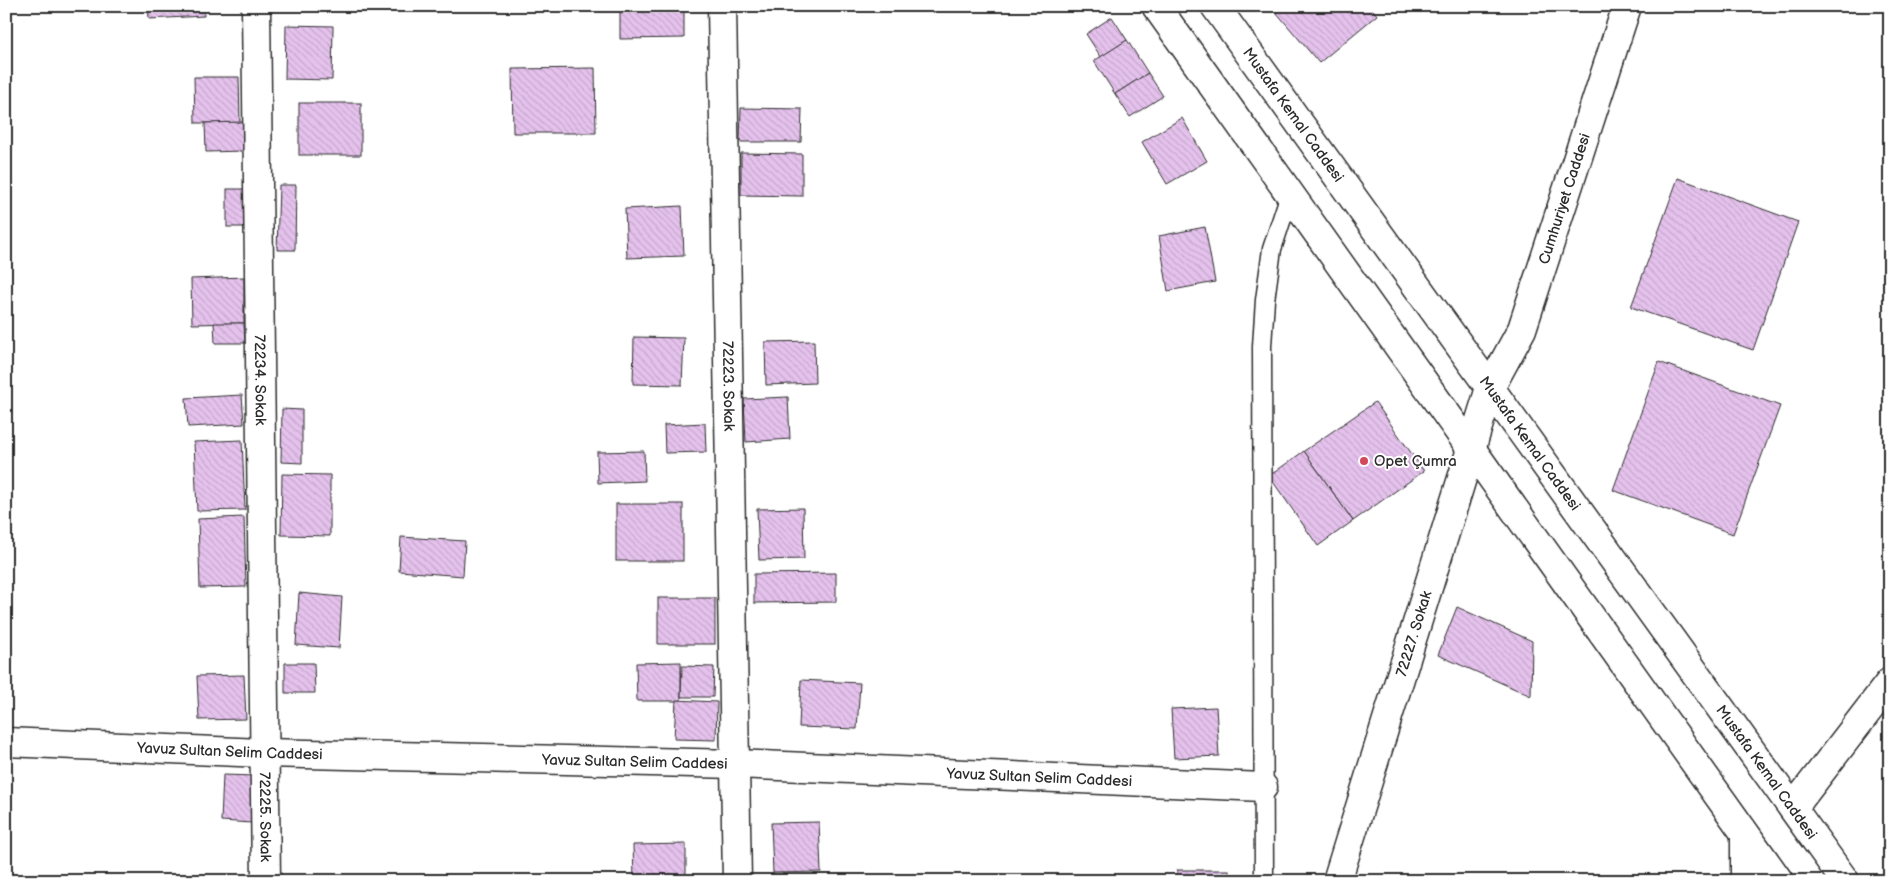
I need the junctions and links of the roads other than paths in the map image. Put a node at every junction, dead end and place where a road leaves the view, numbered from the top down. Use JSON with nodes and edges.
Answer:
{"nodes":[{"id":1,"x":256,"y":6,"type":"edge"},
{"id":2,"x":722,"y":6,"type":"edge"},
{"id":3,"x":1156,"y":6,"type":"edge"},
{"id":4,"x":1215,"y":6,"type":"edge"},
{"id":5,"x":1627,"y":6,"type":"edge"},
{"id":6,"x":1290,"y":194,"type":"junction"},
{"id":7,"x":1490,"y":388,"type":"junction"},
{"id":8,"x":1471,"y":450,"type":"junction"},
{"id":9,"x":1890,"y":682,"type":"edge"},
{"id":10,"x":6,"y":742,"type":"edge"},
{"id":11,"x":264,"y":753,"type":"junction"},
{"id":12,"x":736,"y":764,"type":"junction"},
{"id":13,"x":1263,"y":787,"type":"junction"},
{"id":14,"x":1793,"y":808,"type":"junction"},
{"id":15,"x":1745,"y":834,"type":"junction"},
{"id":16,"x":266,"y":881,"type":"edge"},
{"id":17,"x":738,"y":881,"type":"edge"},
{"id":18,"x":1264,"y":881,"type":"edge"},
{"id":19,"x":1337,"y":881,"type":"edge"},
{"id":20,"x":1745,"y":881,"type":"edge"},
{"id":21,"x":1779,"y":881,"type":"edge"},
{"id":22,"x":1845,"y":881,"type":"edge"}],
"edges":[{"from":1,"to":11,"type":"street","name":"72234. Sokak"},
{"from":2,"to":12,"type":"street","name":"72223. Sokak"},
{"from":3,"to":6,"type":"street"},
{"from":4,"to":7,"type":"street","name":"Mustafa Kemal Caddesi"},
{"from":5,"to":7,"type":"street","name":"Cumhuriyet Caddesi"},
{"from":6,"to":8,"type":"street"},
{"from":6,"to":13,"type":"lane"},
{"from":7,"to":8,"type":"street","name":"72227. Sokak"},
{"from":7,"to":14,"type":"street","name":"Mustafa Kemal Caddesi"},
{"from":8,"to":15,"type":"street"},
{"from":8,"to":19,"type":"street","name":"72227. Sokak"},
{"from":9,"to":14,"type":"street"},
{"from":10,"to":11,"type":"street","name":"Yavuz Sultan Selim Caddesi"},
{"from":11,"to":12,"type":"street","name":"Yavuz Sultan Selim Caddesi"},
{"from":11,"to":16,"type":"street","name":"72225. Sokak"},
{"from":12,"to":13,"type":"street","name":"Yavuz Sultan Selim Caddesi"},
{"from":12,"to":17,"type":"street","name":"72223. Sokak"},
{"from":13,"to":18,"type":"lane"},
{"from":14,"to":22,"type":"street","name":"Mustafa Kemal Caddesi"},
{"from":15,"to":20,"type":"street"},
{"from":15,"to":21,"type":"street"}]}
